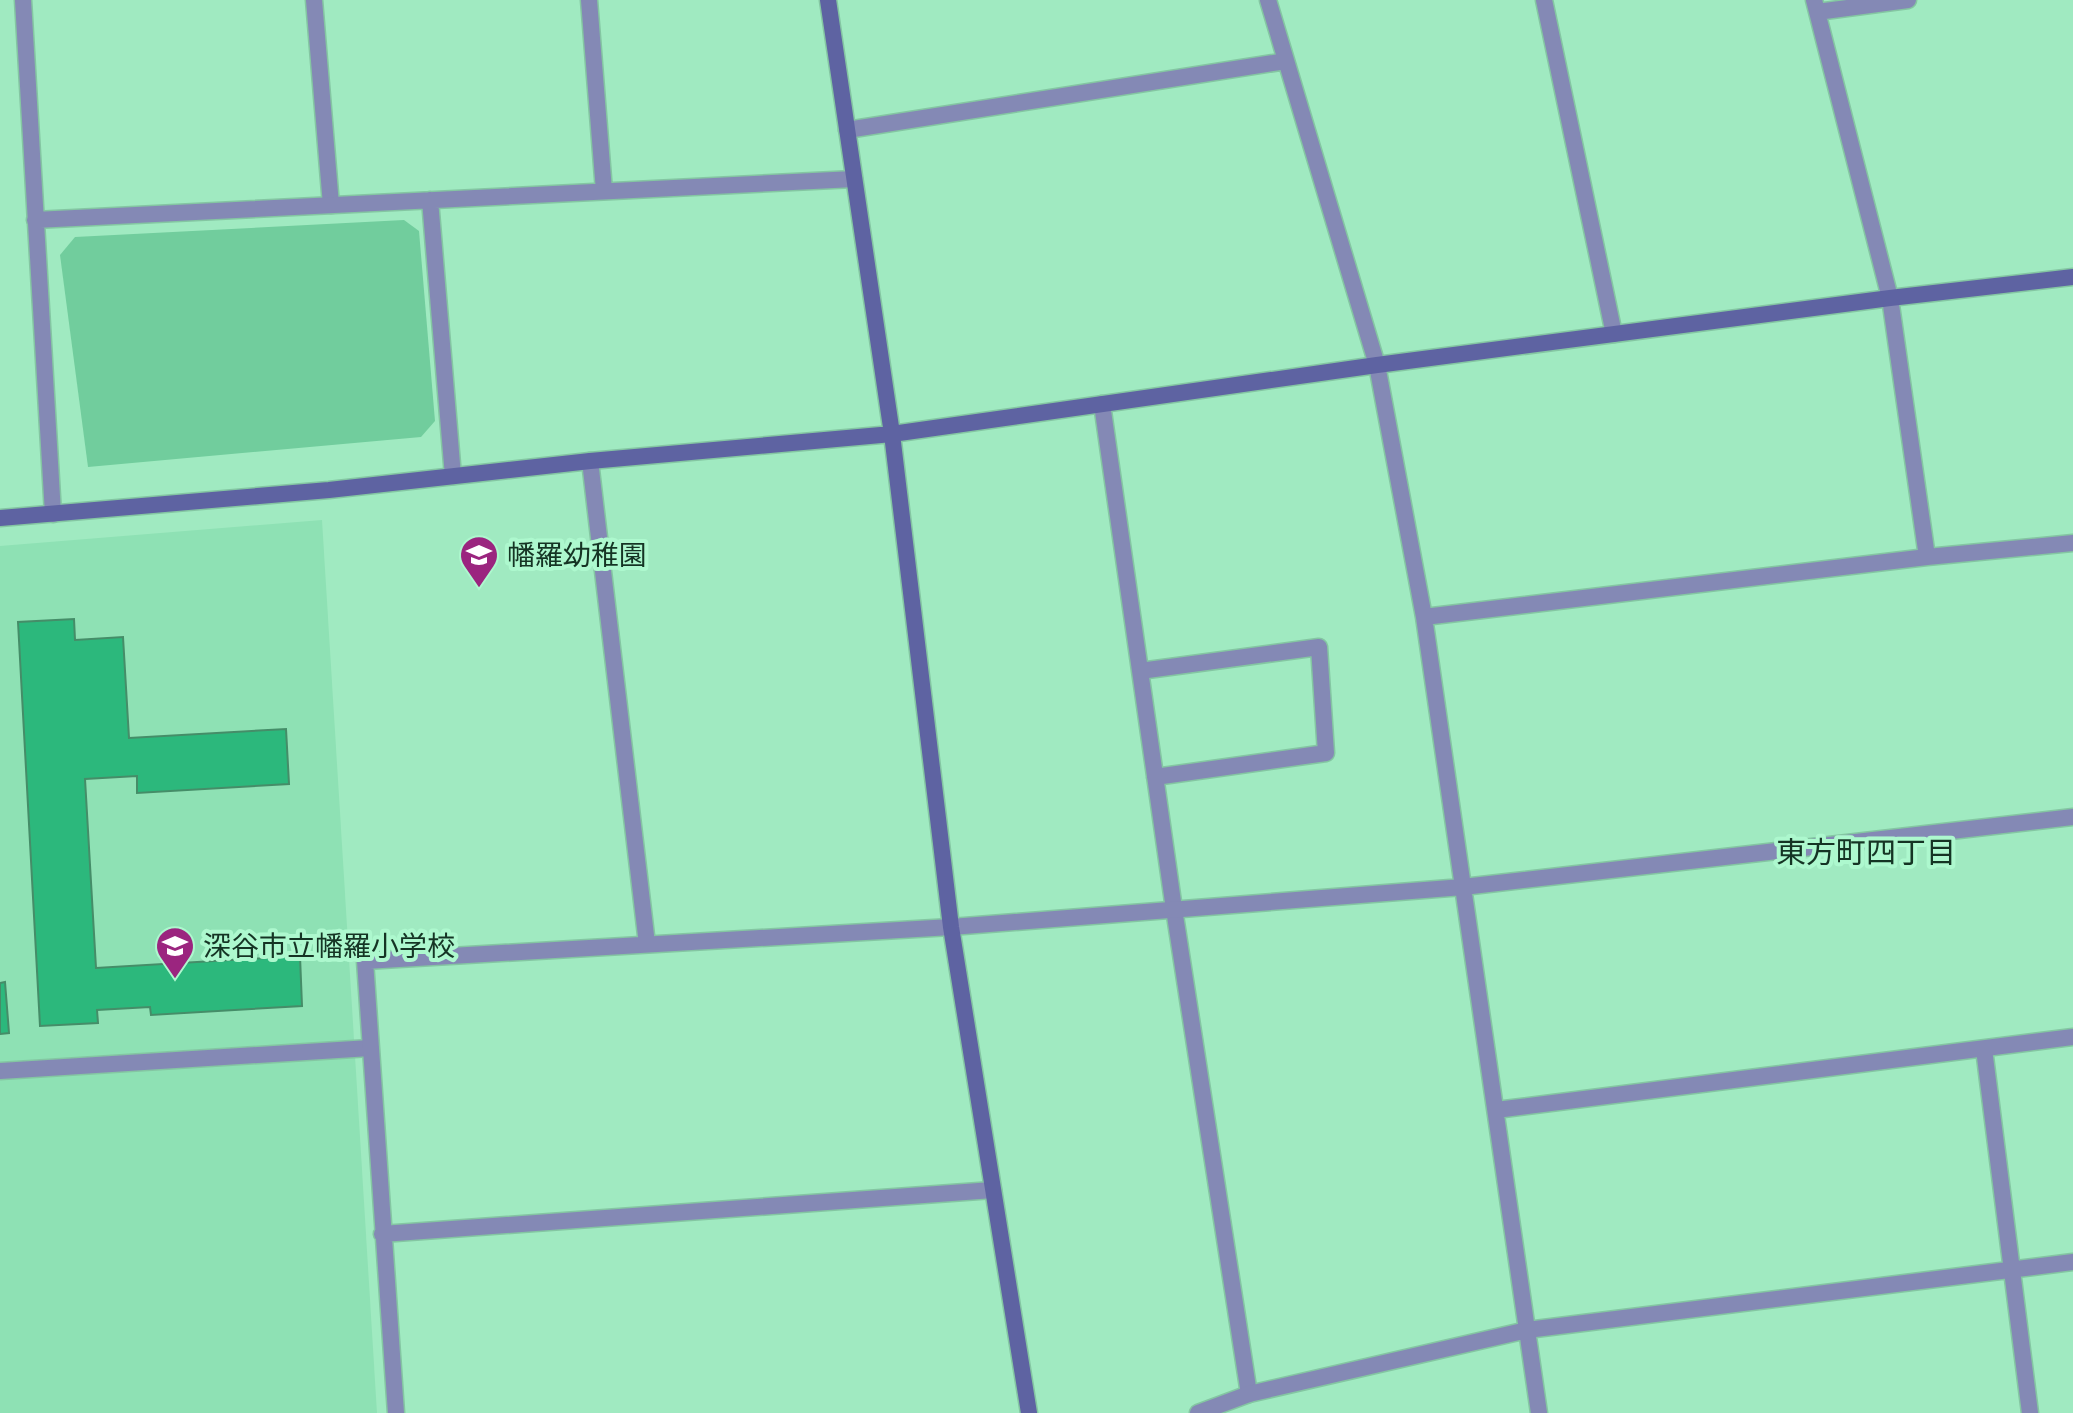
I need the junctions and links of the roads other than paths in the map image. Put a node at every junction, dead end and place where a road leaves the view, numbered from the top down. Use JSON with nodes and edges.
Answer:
{"nodes":[{"id":1,"x":23,"y":0,"type":"edge"},
{"id":2,"x":314,"y":0,"type":"edge"},
{"id":3,"x":589,"y":0,"type":"edge"},
{"id":4,"x":828,"y":0,"type":"edge"},
{"id":5,"x":1268,"y":0,"type":"edge"},
{"id":6,"x":1544,"y":0,"type":"edge"},
{"id":7,"x":1908,"y":0,"type":"edge"},
{"id":8,"x":1815,"y":6,"type":"edge"},
{"id":9,"x":1286,"y":61,"type":"junction"},
{"id":10,"x":847,"y":130,"type":"junction"},
{"id":11,"x":854,"y":179,"type":"junction"},
{"id":12,"x":604,"y":191,"type":"junction"},
{"id":13,"x":430,"y":200,"type":"junction"},
{"id":14,"x":331,"y":205,"type":"junction"},
{"id":15,"x":35,"y":220,"type":"junction"},
{"id":16,"x":2073,"y":277,"type":"edge"},
{"id":17,"x":1890,"y":298,"type":"junction"},
{"id":18,"x":1614,"y":334,"type":"junction"},
{"id":19,"x":1377,"y":365,"type":"junction"},
{"id":20,"x":1102,"y":404,"type":"junction"},
{"id":21,"x":892,"y":434,"type":"junction"},
{"id":22,"x":590,"y":461,"type":"junction"},
{"id":23,"x":453,"y":476,"type":"junction"},
{"id":24,"x":53,"y":514,"type":"junction"},
{"id":25,"x":0,"y":518,"type":"edge"},
{"id":26,"x":2073,"y":543,"type":"edge"},
{"id":27,"x":1927,"y":557,"type":"junction"},
{"id":28,"x":1424,"y":617,"type":"junction"},
{"id":29,"x":1140,"y":671,"type":"junction"},
{"id":30,"x":1155,"y":777,"type":"junction"},
{"id":31,"x":2073,"y":817,"type":"edge"},
{"id":32,"x":1463,"y":887,"type":"junction"},
{"id":33,"x":1174,"y":909,"type":"junction"},
{"id":34,"x":951,"y":927,"type":"junction"},
{"id":35,"x":647,"y":944,"type":"junction"},
{"id":36,"x":2073,"y":1037,"type":"edge"},
{"id":37,"x":370,"y":1048,"type":"junction"},
{"id":38,"x":1984,"y":1049,"type":"junction"},
{"id":39,"x":0,"y":1071,"type":"edge"},
{"id":40,"x":1496,"y":1110,"type":"junction"},
{"id":41,"x":993,"y":1190,"type":"junction"},
{"id":42,"x":382,"y":1234,"type":"junction"},
{"id":43,"x":2073,"y":1262,"type":"edge"},
{"id":44,"x":2013,"y":1269,"type":"junction"},
{"id":45,"x":1527,"y":1330,"type":"junction"},
{"id":46,"x":1249,"y":1394,"type":"junction"},
{"id":47,"x":396,"y":1413,"type":"edge"},
{"id":48,"x":1029,"y":1413,"type":"edge"},
{"id":49,"x":1198,"y":1413,"type":"edge"},
{"id":50,"x":1539,"y":1413,"type":"edge"},
{"id":51,"x":2030,"y":1413,"type":"edge"}],
"edges":[{"from":1,"to":15,"type":"street"},
{"from":2,"to":14,"type":"street"},
{"from":3,"to":12,"type":"street"},
{"from":4,"to":10,"type":"street"},
{"from":5,"to":9,"type":"street"},
{"from":6,"to":18,"type":"street"},
{"from":7,"to":8,"type":"street"},
{"from":8,"to":17,"type":"street"},
{"from":9,"to":10,"type":"street"},
{"from":9,"to":19,"type":"street"},
{"from":10,"to":11,"type":"street"},
{"from":11,"to":12,"type":"street"},
{"from":11,"to":21,"type":"street"},
{"from":12,"to":13,"type":"street"},
{"from":13,"to":14,"type":"street"},
{"from":13,"to":23,"type":"street"},
{"from":14,"to":15,"type":"street"},
{"from":15,"to":24,"type":"street"},
{"from":16,"to":17,"type":"street"},
{"from":17,"to":18,"type":"street"},
{"from":17,"to":27,"type":"street"},
{"from":18,"to":19,"type":"street"},
{"from":19,"to":20,"type":"street"},
{"from":19,"to":28,"type":"street"},
{"from":20,"to":21,"type":"street"},
{"from":20,"to":29,"type":"street"},
{"from":21,"to":22,"type":"street"},
{"from":21,"to":34,"type":"street"},
{"from":22,"to":23,"type":"street"},
{"from":22,"to":35,"type":"street"},
{"from":23,"to":24,"type":"street"},
{"from":24,"to":25,"type":"street"},
{"from":26,"to":27,"type":"street"},
{"from":27,"to":28,"type":"street"},
{"from":28,"to":32,"type":"street"},
{"from":29,"to":30,"type":"street"},
{"from":29,"to":30,"type":"street"},
{"from":30,"to":33,"type":"street"},
{"from":31,"to":32,"type":"street"},
{"from":32,"to":33,"type":"street"},
{"from":32,"to":40,"type":"street"},
{"from":33,"to":34,"type":"street"},
{"from":33,"to":46,"type":"street"},
{"from":34,"to":35,"type":"street"},
{"from":34,"to":41,"type":"street"},
{"from":35,"to":37,"type":"street"},
{"from":36,"to":38,"type":"street"},
{"from":37,"to":39,"type":"street"},
{"from":37,"to":42,"type":"street"},
{"from":38,"to":40,"type":"street"},
{"from":38,"to":44,"type":"street"},
{"from":40,"to":45,"type":"street"},
{"from":41,"to":42,"type":"street"},
{"from":41,"to":48,"type":"street"},
{"from":42,"to":47,"type":"street"},
{"from":43,"to":44,"type":"street"},
{"from":44,"to":45,"type":"street"},
{"from":44,"to":51,"type":"street"},
{"from":45,"to":46,"type":"street"},
{"from":45,"to":50,"type":"street"},
{"from":46,"to":49,"type":"street"}]}
